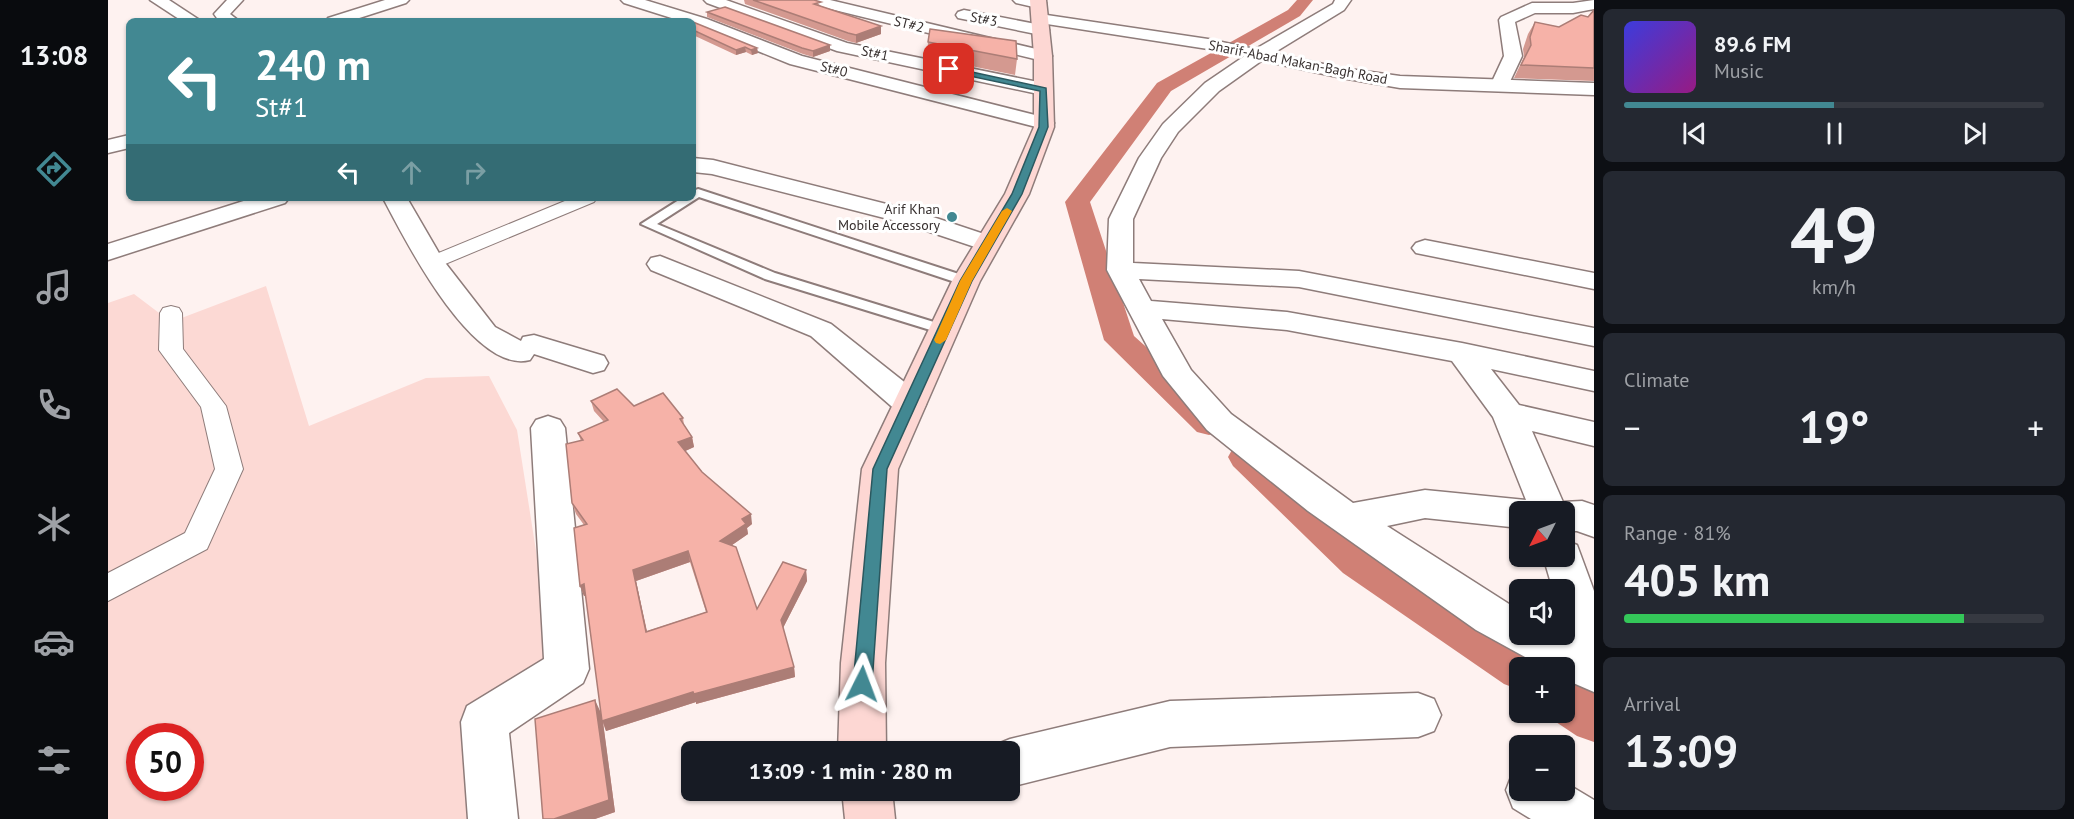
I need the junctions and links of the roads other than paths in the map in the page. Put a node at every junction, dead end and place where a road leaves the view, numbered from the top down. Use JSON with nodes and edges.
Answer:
{"nodes":[{"id":1,"x":158,"y":0,"type":"edge"},
{"id":2,"x":237,"y":0,"type":"edge"},
{"id":3,"x":401,"y":0,"type":"edge"},
{"id":4,"x":629,"y":0,"type":"edge"},
{"id":5,"x":712,"y":0,"type":"edge"},
{"id":6,"x":811,"y":0,"type":"edge"},
{"id":7,"x":1343,"y":0,"type":"edge"},
{"id":8,"x":1594,"y":1,"type":"edge"},
{"id":9,"x":945,"y":12,"type":"dead end"},
{"id":10,"x":188,"y":18,"type":"edge"},
{"id":11,"x":225,"y":18,"type":"edge"},
{"id":12,"x":344,"y":18,"type":"edge"},
{"id":13,"x":688,"y":18,"type":"edge"},
{"id":14,"x":1037,"y":18,"type":"edge"},
{"id":15,"x":696,"y":20,"type":"edge"},
{"id":16,"x":1256,"y":54,"type":"junction"},
{"id":17,"x":1499,"y":86,"type":"junction"},
{"id":18,"x":1594,"y":89,"type":"edge"},
{"id":19,"x":1044,"y":90,"type":"junction"},
{"id":20,"x":1044,"y":123,"type":"junction"},
{"id":21,"x":126,"y":142,"type":"edge"},
{"id":22,"x":108,"y":147,"type":"edge"},
{"id":23,"x":696,"y":165,"type":"edge"},
{"id":24,"x":696,"y":195,"type":"edge"},
{"id":25,"x":268,"y":201,"type":"edge"},
{"id":26,"x":397,"y":201,"type":"edge"},
{"id":27,"x":581,"y":201,"type":"edge"},
{"id":28,"x":685,"y":201,"type":"edge"},
{"id":29,"x":987,"y":243,"type":"junction"},
{"id":30,"x":1425,"y":248,"type":"dead end"},
{"id":31,"x":108,"y":252,"type":"edge"},
{"id":32,"x":431,"y":263,"type":"junction"},
{"id":33,"x":660,"y":264,"type":"dead end"},
{"id":34,"x":1120,"y":270,"type":"junction"},
{"id":35,"x":966,"y":281,"type":"junction"},
{"id":36,"x":1594,"y":282,"type":"edge"},
{"id":37,"x":1142,"y":309,"type":"junction"},
{"id":38,"x":171,"y":313,"type":"dead end"},
{"id":39,"x":945,"y":330,"type":"junction"},
{"id":40,"x":1594,"y":337,"type":"edge"},
{"id":41,"x":1462,"y":353,"type":"junction"},
{"id":42,"x":593,"y":363,"type":"dead end"},
{"id":43,"x":1594,"y":381,"type":"edge"},
{"id":44,"x":910,"y":404,"type":"junction"},
{"id":45,"x":1508,"y":414,"type":"junction"},
{"id":46,"x":548,"y":428,"type":"dead end"},
{"id":47,"x":1594,"y":434,"type":"edge"},
{"id":48,"x":1544,"y":501,"type":"edge"},
{"id":49,"x":1509,"y":512,"type":"edge"},
{"id":50,"x":1575,"y":516,"type":"edge"},
{"id":51,"x":1348,"y":519,"type":"junction"},
{"id":52,"x":1594,"y":522,"type":"edge"},
{"id":53,"x":1566,"y":567,"type":"edge"},
{"id":54,"x":108,"y":588,"type":"edge"},
{"id":55,"x":1509,"y":626,"type":"edge"},
{"id":56,"x":1544,"y":645,"type":"edge"},
{"id":57,"x":1594,"y":659,"type":"edge"},
{"id":58,"x":1594,"y":672,"type":"edge"},
{"id":59,"x":1418,"y":715,"type":"dead end"},
{"id":60,"x":869,"y":741,"type":"edge"},
{"id":61,"x":1020,"y":761,"type":"edge"},
{"id":62,"x":870,"y":801,"type":"edge"},
{"id":63,"x":1549,"y":801,"type":"edge"},
{"id":64,"x":493,"y":819,"type":"edge"},
{"id":65,"x":870,"y":819,"type":"edge"},
{"id":66,"x":1578,"y":819,"type":"edge"}],
"edges":[{"from":1,"to":10,"type":"street"},
{"from":2,"to":11,"type":"street"},
{"from":3,"to":12,"type":"street"},
{"from":4,"to":13,"type":"street","name":"St#0"},
{"from":5,"to":19,"type":"street","name":"St#1"},
{"from":6,"to":14,"type":"street","name":"ST#2"},
{"from":7,"to":16,"type":"street"},
{"from":8,"to":17,"type":"street"},
{"from":9,"to":14,"type":"street","name":"St#3"},
{"from":14,"to":16,"type":"street","name":"Sharif-Abad Makan-Bagh Road"},
{"from":14,"to":19,"type":"main road"},
{"from":15,"to":20,"type":"street","name":"St#0"},
{"from":16,"to":17,"type":"street","name":"Sharif-Abad Makan-Bagh Road"},
{"from":16,"to":34,"type":"street"},
{"from":17,"to":18,"type":"street","name":"Sharif-Abad Makan-Bagh Road"},
{"from":19,"to":20,"type":"main road"},
{"from":20,"to":29,"type":"main road"},
{"from":21,"to":22,"type":"street"},
{"from":23,"to":29,"type":"street"},
{"from":24,"to":35,"type":"lane"},
{"from":25,"to":31,"type":"street"},
{"from":26,"to":32,"type":"street"},
{"from":27,"to":32,"type":"street"},
{"from":28,"to":39,"type":"lane"},
{"from":29,"to":35,"type":"main road"},
{"from":30,"to":36,"type":"street"},
{"from":32,"to":42,"type":"street"},
{"from":33,"to":44,"type":"street"},
{"from":34,"to":37,"type":"street"},
{"from":34,"to":40,"type":"street"},
{"from":35,"to":39,"type":"main road"},
{"from":37,"to":41,"type":"street"},
{"from":37,"to":51,"type":"street"},
{"from":38,"to":54,"type":"street"},
{"from":39,"to":44,"type":"main road"},
{"from":41,"to":43,"type":"street"},
{"from":41,"to":45,"type":"street"},
{"from":44,"to":60,"type":"main road"},
{"from":45,"to":47,"type":"street"},
{"from":45,"to":48,"type":"street"},
{"from":46,"to":64,"type":"street"},
{"from":49,"to":51,"type":"street"},
{"from":50,"to":52,"type":"street"},
{"from":51,"to":55,"type":"street"},
{"from":53,"to":57,"type":"street"},
{"from":56,"to":58,"type":"street"},
{"from":59,"to":61,"type":"street"},
{"from":62,"to":65,"type":"main road"},
{"from":63,"to":66,"type":"street"}]}
